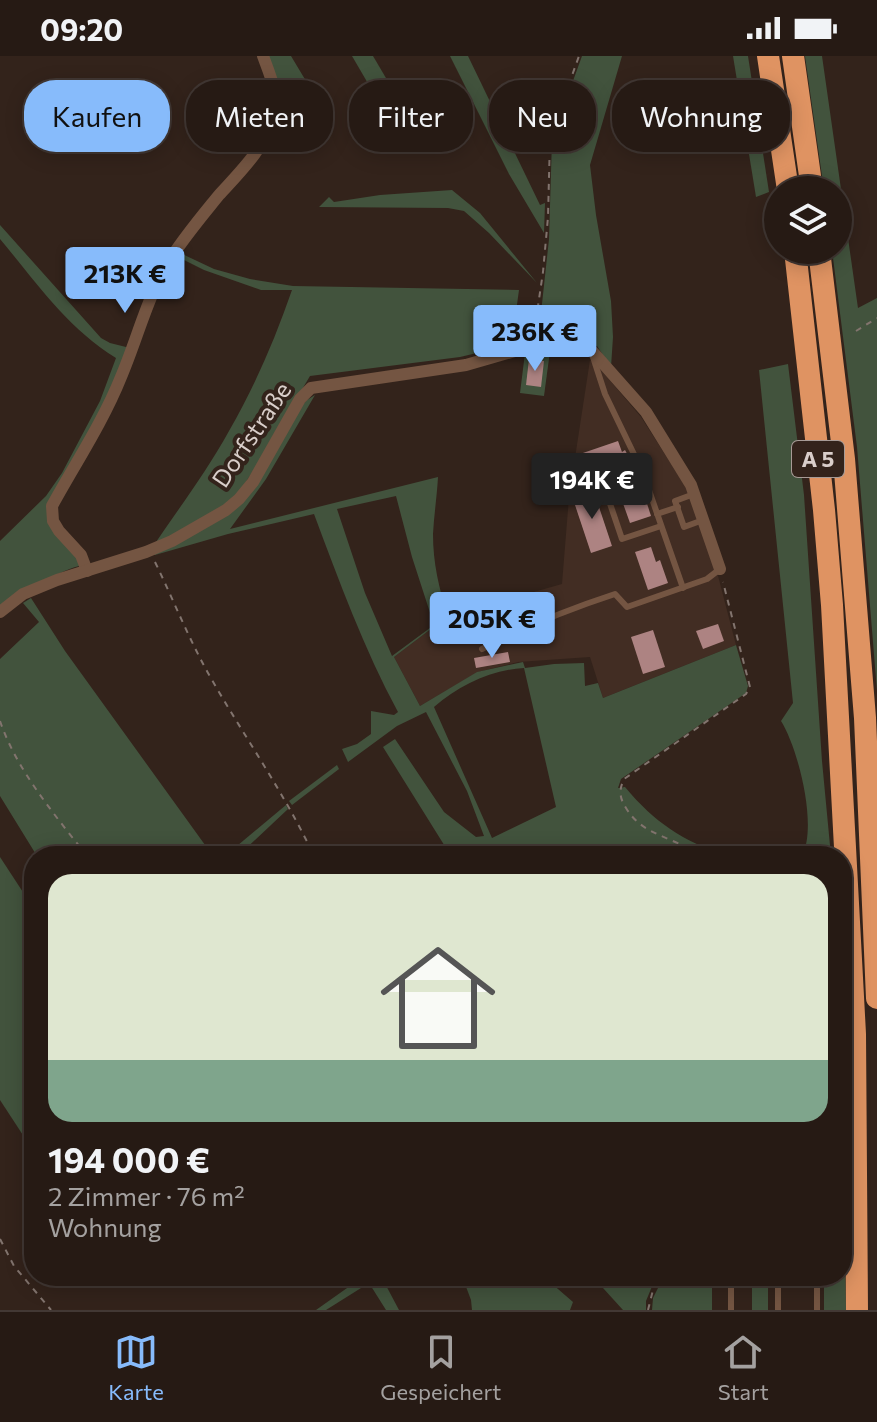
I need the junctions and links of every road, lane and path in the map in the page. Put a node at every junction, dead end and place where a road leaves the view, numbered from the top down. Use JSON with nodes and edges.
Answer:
{"nodes":[{"id":1,"x":263,"y":56,"type":"edge"},
{"id":2,"x":579,"y":56,"type":"edge"},
{"id":3,"x":768,"y":56,"type":"edge"},
{"id":4,"x":793,"y":56,"type":"edge"},
{"id":5,"x":786,"y":176,"type":"edge"},
{"id":6,"x":810,"y":176,"type":"edge"},
{"id":7,"x":797,"y":264,"type":"edge"},
{"id":8,"x":821,"y":264,"type":"edge"},
{"id":9,"x":877,"y":318,"type":"edge"},
{"id":10,"x":856,"y":331,"type":"dead end"},
{"id":11,"x":532,"y":346,"type":"junction"},
{"id":12,"x":592,"y":351,"type":"junction"},
{"id":13,"x":643,"y":473,"type":"junction"},
{"id":14,"x":694,"y":494,"type":"junction"},
{"id":15,"x":678,"y":507,"type":"junction"},
{"id":16,"x":657,"y":514,"type":"junction"},
{"id":17,"x":703,"y":520,"type":"junction"},
{"id":18,"x":661,"y":526,"type":"junction"},
{"id":19,"x":153,"y":559,"type":"dead end"},
{"id":20,"x":720,"y":569,"type":"junction"},
{"id":21,"x":87,"y":571,"type":"junction"},
{"id":22,"x":683,"y":588,"type":"junction"},
{"id":23,"x":0,"y":612,"type":"edge"},
{"id":24,"x":482,"y":649,"type":"dead end"},
{"id":25,"x":0,"y":721,"type":"edge"},
{"id":26,"x":80,"y":846,"type":"edge"},
{"id":27,"x":309,"y":846,"type":"edge"},
{"id":28,"x":684,"y":846,"type":"edge"},
{"id":29,"x":845,"y":846,"type":"edge"},
{"id":30,"x":876,"y":921,"type":"edge"},
{"id":31,"x":852,"y":980,"type":"edge"},
{"id":32,"x":877,"y":998,"type":"edge"},
{"id":33,"x":0,"y":1239,"type":"edge"},
{"id":34,"x":24,"y":1278,"type":"edge"},
{"id":35,"x":31,"y":1286,"type":"edge"},
{"id":36,"x":655,"y":1286,"type":"edge"},
{"id":37,"x":731,"y":1286,"type":"edge"},
{"id":38,"x":778,"y":1286,"type":"edge"},
{"id":39,"x":817,"y":1286,"type":"edge"},
{"id":40,"x":51,"y":1310,"type":"edge"},
{"id":41,"x":648,"y":1310,"type":"edge"},
{"id":42,"x":731,"y":1310,"type":"edge"},
{"id":43,"x":778,"y":1310,"type":"edge"},
{"id":44,"x":817,"y":1310,"type":"edge"},
{"id":45,"x":857,"y":1310,"type":"edge"}],
"edges":[{"from":1,"to":21,"type":"street"},
{"from":2,"to":11,"type":"path"},
{"from":3,"to":5,"type":"highway"},
{"from":4,"to":6,"type":"highway"},
{"from":7,"to":29,"type":"highway","number":"A 5"},
{"from":8,"to":30,"type":"highway","number":"A 5"},
{"from":9,"to":10,"type":"path"},
{"from":11,"to":12,"type":"street","name":"Dorfstraße"},
{"from":11,"to":21,"type":"street","name":"Dorfstraße"},
{"from":12,"to":13,"type":"lane"},
{"from":12,"to":14,"type":"street"},
{"from":13,"to":16,"type":"lane"},
{"from":13,"to":18,"type":"lane"},
{"from":14,"to":15,"type":"lane"},
{"from":14,"to":17,"type":"street"},
{"from":15,"to":16,"type":"lane"},
{"from":15,"to":17,"type":"lane"},
{"from":16,"to":18,"type":"lane"},
{"from":17,"to":20,"type":"street"},
{"from":18,"to":22,"type":"lane"},
{"from":19,"to":27,"type":"path"},
{"from":20,"to":22,"type":"lane"},
{"from":20,"to":28,"type":"path"},
{"from":21,"to":23,"type":"street","name":"Dorfstraße"},
{"from":22,"to":24,"type":"lane"},
{"from":25,"to":26,"type":"path"},
{"from":30,"to":32,"type":"highway","number":"A 5"},
{"from":31,"to":45,"type":"highway","number":"A 5"},
{"from":33,"to":34,"type":"path"},
{"from":35,"to":40,"type":"path"},
{"from":36,"to":41,"type":"path"},
{"from":37,"to":42,"type":"lane"},
{"from":38,"to":43,"type":"lane"},
{"from":39,"to":44,"type":"lane"}]}
